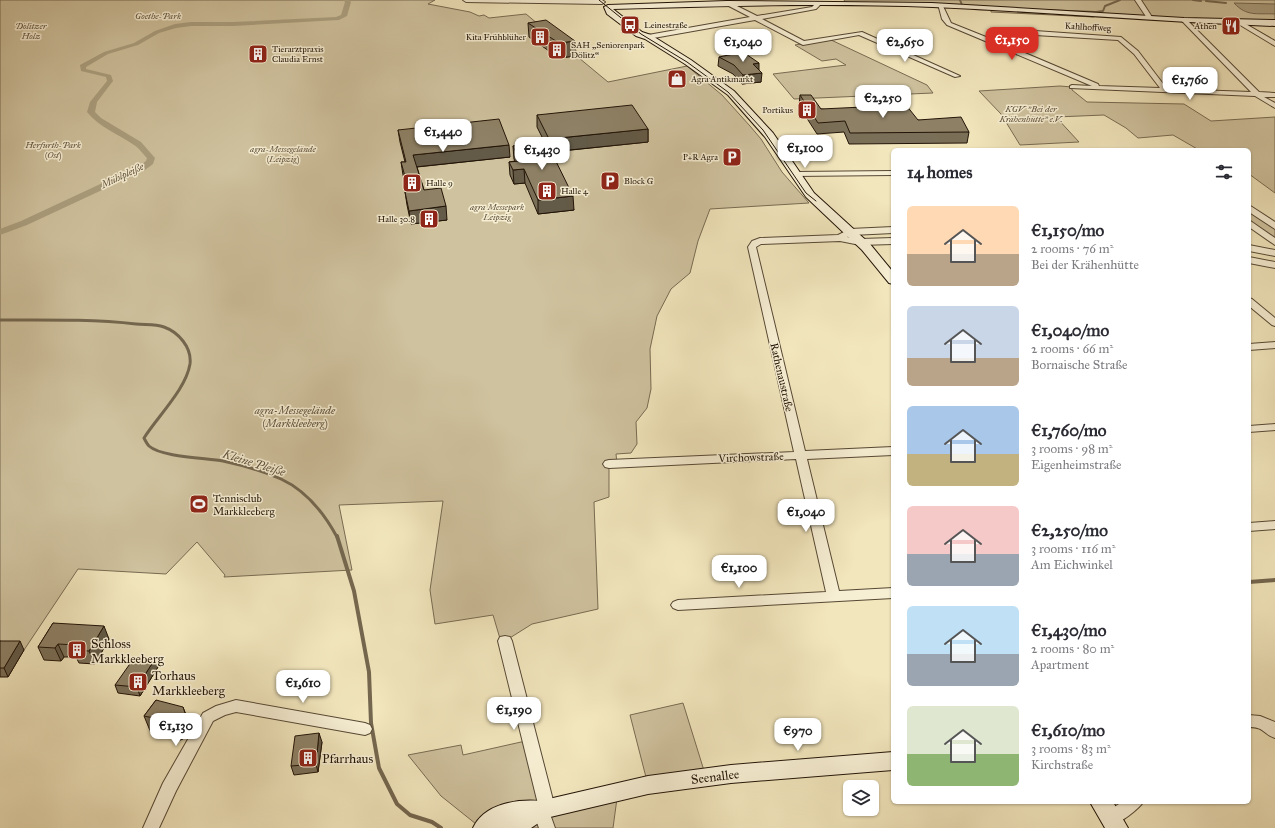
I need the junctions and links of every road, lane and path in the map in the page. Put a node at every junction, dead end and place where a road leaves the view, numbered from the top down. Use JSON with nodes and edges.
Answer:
{"nodes":[{"id":1,"x":466,"y":0,"type":"edge"},
{"id":2,"x":1138,"y":0,"type":"edge"},
{"id":3,"x":602,"y":2,"type":"edge"},
{"id":4,"x":727,"y":3,"type":"junction"},
{"id":5,"x":818,"y":4,"type":"junction"},
{"id":6,"x":940,"y":5,"type":"junction"},
{"id":7,"x":1149,"y":17,"type":"junction"},
{"id":8,"x":756,"y":18,"type":"junction"},
{"id":9,"x":1184,"y":20,"type":"junction"},
{"id":10,"x":1237,"y":21,"type":"junction"},
{"id":11,"x":1275,"y":23,"type":"edge"},
{"id":12,"x":648,"y":37,"type":"junction"},
{"id":13,"x":985,"y":39,"type":"junction"},
{"id":14,"x":1275,"y":44,"type":"edge"},
{"id":15,"x":957,"y":76,"type":"dead end"},
{"id":16,"x":1072,"y":87,"type":"dead end"},
{"id":17,"x":1106,"y":88,"type":"junction"},
{"id":18,"x":1164,"y":90,"type":"junction"},
{"id":19,"x":1258,"y":94,"type":"junction"},
{"id":20,"x":1275,"y":95,"type":"edge"},
{"id":21,"x":1275,"y":106,"type":"edge"},
{"id":22,"x":891,"y":173,"type":"edge"},
{"id":23,"x":795,"y":174,"type":"junction"},
{"id":24,"x":1251,"y":209,"type":"edge"},
{"id":25,"x":1251,"y":224,"type":"edge"},
{"id":26,"x":1275,"y":226,"type":"edge"},
{"id":27,"x":891,"y":230,"type":"edge"},
{"id":28,"x":845,"y":235,"type":"junction"},
{"id":29,"x":891,"y":241,"type":"edge"},
{"id":30,"x":860,"y":242,"type":"junction"},
{"id":31,"x":1275,"y":242,"type":"edge"},
{"id":32,"x":1251,"y":248,"type":"edge"},
{"id":33,"x":1275,"y":253,"type":"edge"},
{"id":34,"x":1251,"y":260,"type":"edge"},
{"id":35,"x":1275,"y":265,"type":"edge"},
{"id":36,"x":891,"y":278,"type":"edge"},
{"id":37,"x":1251,"y":304,"type":"edge"},
{"id":38,"x":1275,"y":327,"type":"edge"},
{"id":39,"x":1275,"y":345,"type":"edge"},
{"id":40,"x":1251,"y":347,"type":"edge"},
{"id":41,"x":1275,"y":427,"type":"edge"},
{"id":42,"x":1251,"y":429,"type":"edge"},
{"id":43,"x":891,"y":451,"type":"edge"},
{"id":44,"x":800,"y":455,"type":"junction"},
{"id":45,"x":609,"y":464,"type":"dead end"},
{"id":46,"x":1275,"y":525,"type":"edge"},
{"id":47,"x":1251,"y":527,"type":"edge"},
{"id":48,"x":891,"y":593,"type":"edge"},
{"id":49,"x":833,"y":596,"type":"junction"},
{"id":50,"x":678,"y":605,"type":"dead end"},
{"id":51,"x":505,"y":641,"type":"dead end"},
{"id":52,"x":1251,"y":721,"type":"edge"},
{"id":53,"x":365,"y":729,"type":"dead end"},
{"id":54,"x":1275,"y":732,"type":"edge"},
{"id":55,"x":891,"y":761,"type":"edge"},
{"id":56,"x":1131,"y":804,"type":"edge"},
{"id":57,"x":544,"y":815,"type":"edge"},
{"id":58,"x":1110,"y":816,"type":"edge"},
{"id":59,"x":151,"y":828,"type":"edge"},
{"id":60,"x":484,"y":828,"type":"edge"},
{"id":61,"x":501,"y":828,"type":"edge"}],
"edges":[{"from":1,"to":3,"type":"street"},
{"from":2,"to":7,"type":"street"},
{"from":3,"to":4,"type":"main road"},
{"from":3,"to":12,"type":"main road"},
{"from":4,"to":5,"type":"main road"},
{"from":4,"to":8,"type":"street"},
{"from":5,"to":6,"type":"main road"},
{"from":5,"to":8,"type":"street"},
{"from":6,"to":7,"type":"main road"},
{"from":6,"to":13,"type":"street"},
{"from":7,"to":9,"type":"main road"},
{"from":8,"to":12,"type":"street"},
{"from":8,"to":15,"type":"street"},
{"from":9,"to":10,"type":"main road"},
{"from":9,"to":19,"type":"street"},
{"from":10,"to":11,"type":"main road"},
{"from":10,"to":14,"type":"street"},
{"from":12,"to":23,"type":"main road"},
{"from":13,"to":17,"type":"street"},
{"from":13,"to":18,"type":"street","name":"Kahlhoffweg"},
{"from":16,"to":17,"type":"street"},
{"from":17,"to":18,"type":"street"},
{"from":18,"to":19,"type":"street"},
{"from":19,"to":20,"type":"street"},
{"from":19,"to":21,"type":"street"},
{"from":22,"to":23,"type":"street"},
{"from":23,"to":28,"type":"main road"},
{"from":24,"to":26,"type":"street"},
{"from":25,"to":31,"type":"street"},
{"from":27,"to":28,"type":"street"},
{"from":28,"to":30,"type":"main road"},
{"from":28,"to":44,"type":"street","name":"Rathenaustraße"},
{"from":29,"to":30,"type":"street"},
{"from":30,"to":36,"type":"main road"},
{"from":32,"to":33,"type":"street"},
{"from":34,"to":35,"type":"street"},
{"from":37,"to":38,"type":"street"},
{"from":39,"to":40,"type":"street"},
{"from":41,"to":42,"type":"street"},
{"from":43,"to":44,"type":"street","name":"Virchowstraße"},
{"from":44,"to":45,"type":"street","name":"Virchowstraße"},
{"from":44,"to":49,"type":"street","name":"Rathenaustraße"},
{"from":46,"to":47,"type":"street"},
{"from":48,"to":49,"type":"street"},
{"from":49,"to":50,"type":"street"},
{"from":51,"to":57,"type":"street"},
{"from":52,"to":54,"type":"street"},
{"from":53,"to":59,"type":"street"},
{"from":55,"to":57,"type":"main road","name":"Seenallee"},
{"from":56,"to":58,"type":"street"},
{"from":57,"to":60,"type":"main road","name":"Seenallee"},
{"from":57,"to":61,"type":"main road","name":"Seenallee"}]}
